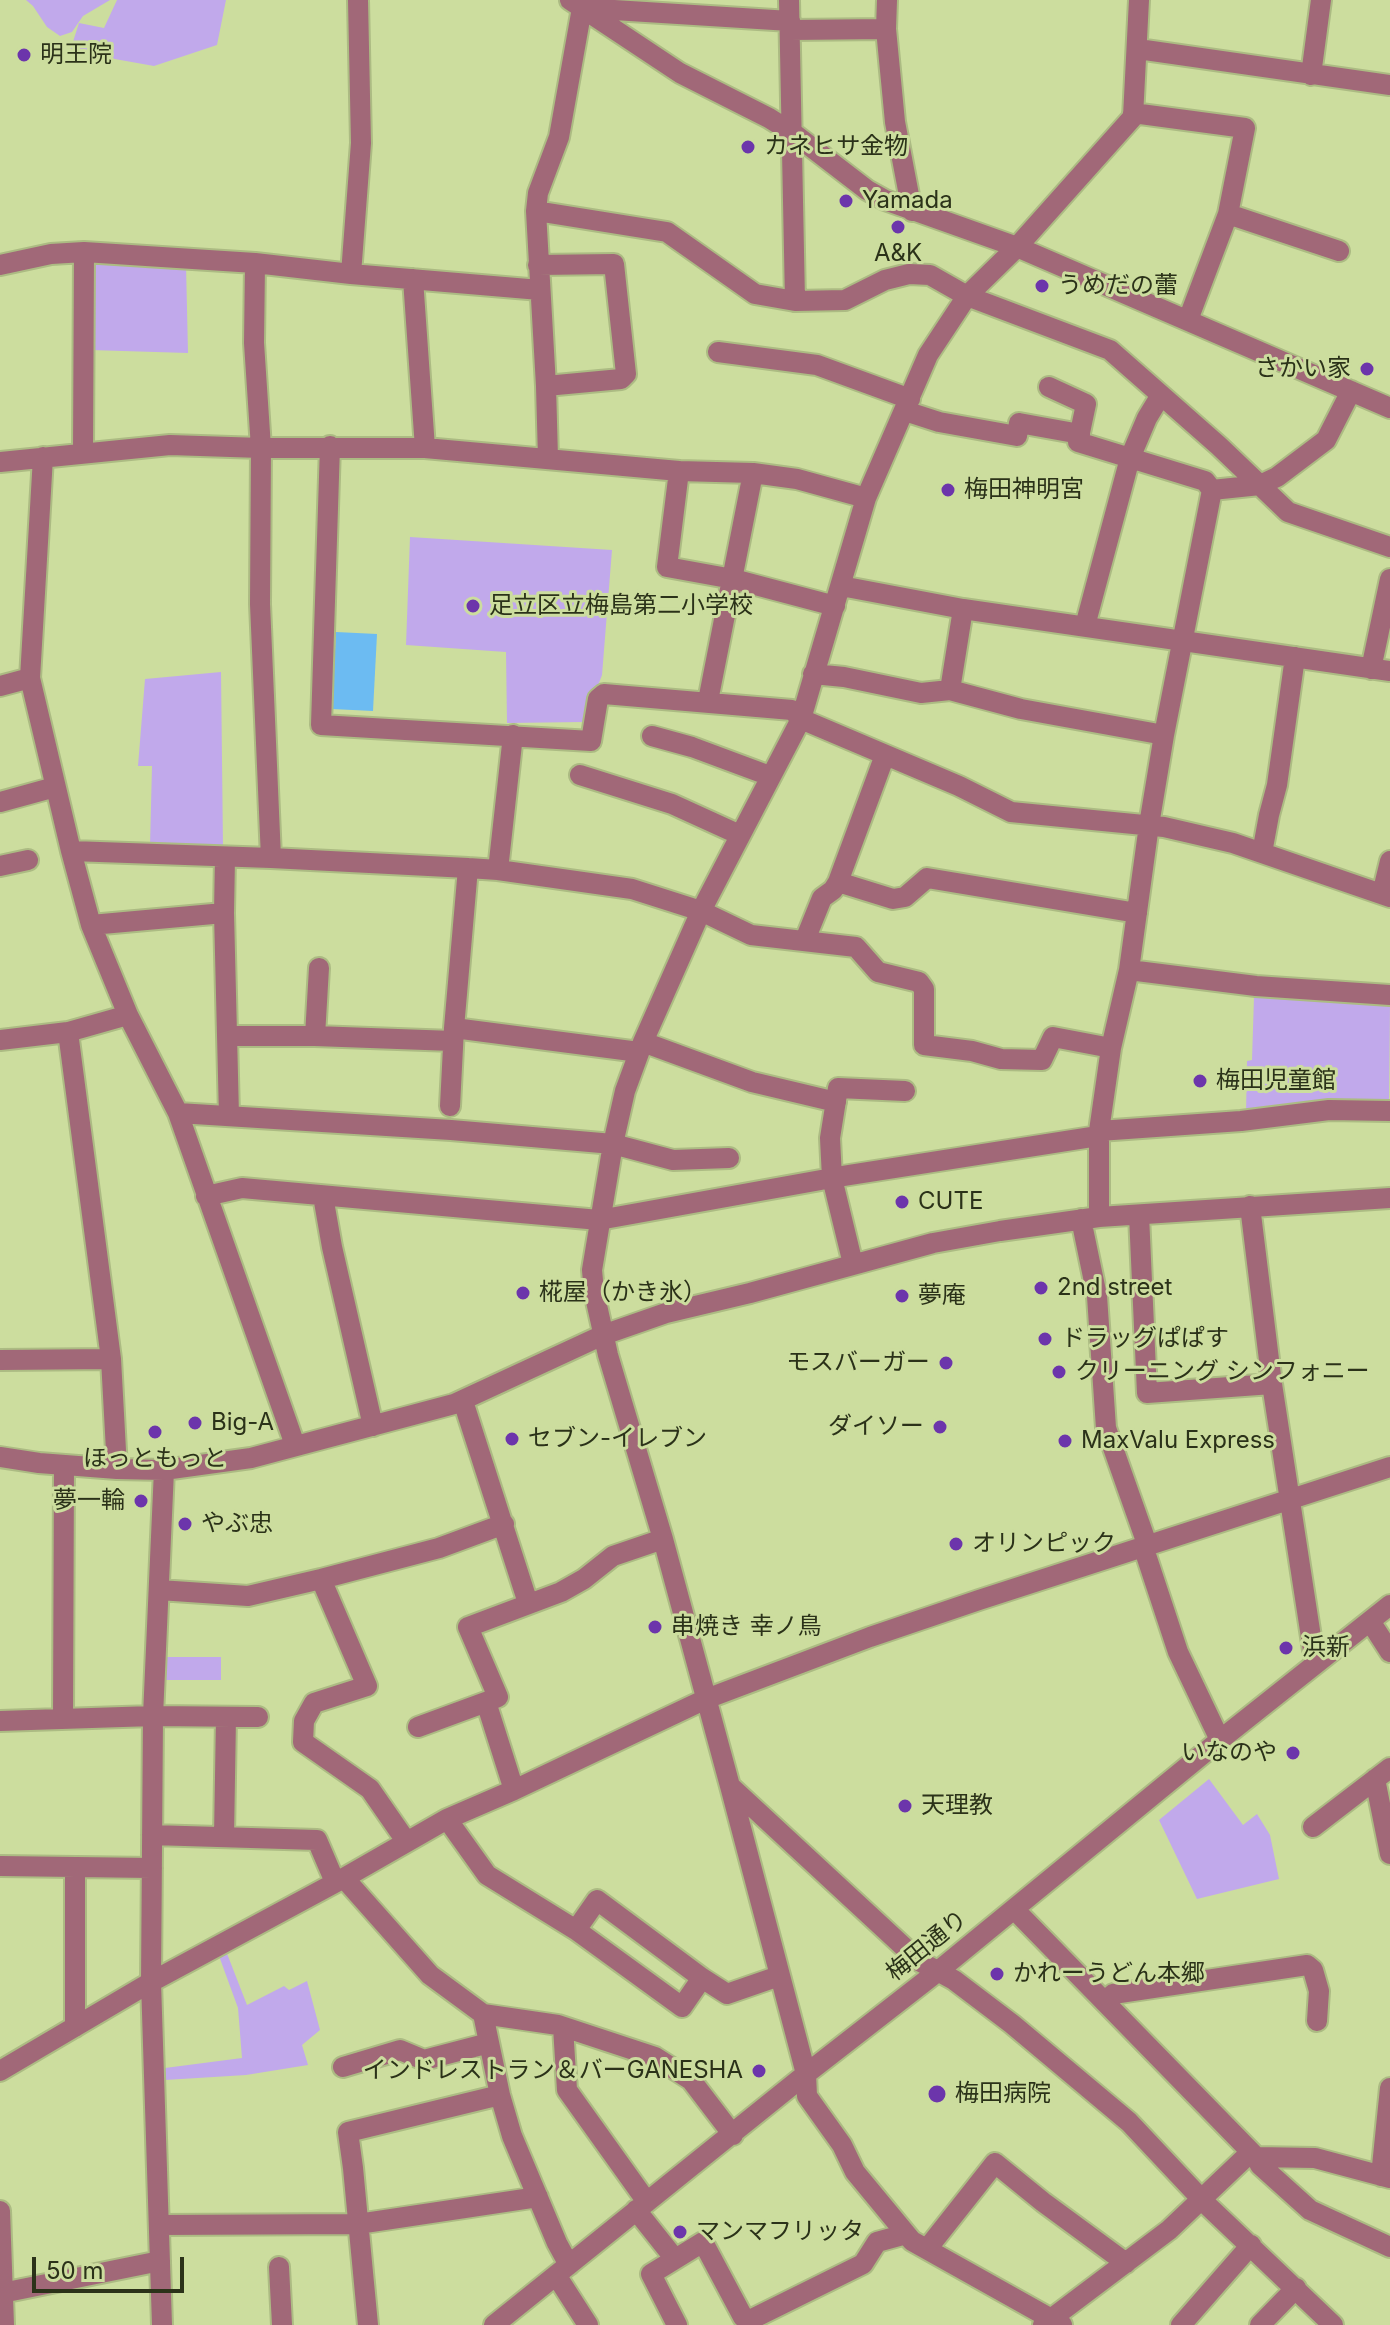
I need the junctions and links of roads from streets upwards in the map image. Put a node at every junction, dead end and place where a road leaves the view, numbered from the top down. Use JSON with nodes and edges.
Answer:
{"nodes":[{"id":1,"x":358,"y":0,"type":"edge"},
{"id":2,"x":789,"y":0,"type":"edge"},
{"id":3,"x":887,"y":0,"type":"edge"},
{"id":4,"x":1139,"y":0,"type":"edge"},
{"id":5,"x":1321,"y":0,"type":"edge"},
{"id":6,"x":576,"y":4,"type":"edge"},
{"id":7,"x":790,"y":26,"type":"junction"},
{"id":8,"x":886,"y":29,"type":"junction"},
{"id":9,"x":1138,"y":49,"type":"junction"},
{"id":10,"x":1311,"y":75,"type":"junction"},
{"id":11,"x":1390,"y":85,"type":"edge"},
{"id":12,"x":1133,"y":113,"type":"junction"},
{"id":13,"x":793,"y":133,"type":"junction"},
{"id":14,"x":536,"y":211,"type":"junction"},
{"id":15,"x":912,"y":211,"type":"junction"},
{"id":16,"x":1228,"y":214,"type":"junction"},
{"id":17,"x":1017,"y":247,"type":"junction"},
{"id":18,"x":1339,"y":251,"type":"dead end"},
{"id":19,"x":84,"y":252,"type":"junction"},
{"id":20,"x":255,"y":263,"type":"junction"},
{"id":21,"x":0,"y":265,"type":"edge"},
{"id":22,"x":538,"y":265,"type":"junction"},
{"id":23,"x":351,"y":274,"type":"junction"},
{"id":24,"x":413,"y":279,"type":"junction"},
{"id":25,"x":540,"y":290,"type":"junction"},
{"id":26,"x":967,"y":296,"type":"junction"},
{"id":27,"x":795,"y":301,"type":"junction"},
{"id":28,"x":1188,"y":320,"type":"junction"},
{"id":29,"x":718,"y":352,"type":"dead end"},
{"id":30,"x":546,"y":386,"type":"junction"},
{"id":31,"x":1049,"y":387,"type":"dead end"},
{"id":32,"x":1351,"y":391,"type":"junction"},
{"id":33,"x":1161,"y":395,"type":"junction"},
{"id":34,"x":907,"y":405,"type":"junction"},
{"id":35,"x":1390,"y":408,"type":"edge"},
{"id":36,"x":1080,"y":434,"type":"junction"},
{"id":37,"x":330,"y":446,"type":"junction"},
{"id":38,"x":261,"y":448,"type":"junction"},
{"id":39,"x":425,"y":448,"type":"junction"},
{"id":40,"x":83,"y":453,"type":"junction"},
{"id":41,"x":43,"y":457,"type":"junction"},
{"id":42,"x":548,"y":458,"type":"junction"},
{"id":43,"x":1130,"y":458,"type":"junction"},
{"id":44,"x":0,"y":462,"type":"edge"},
{"id":45,"x":679,"y":471,"type":"junction"},
{"id":46,"x":753,"y":473,"type":"junction"},
{"id":47,"x":1260,"y":485,"type":"junction"},
{"id":48,"x":1212,"y":490,"type":"junction"},
{"id":49,"x":866,"y":498,"type":"junction"},
{"id":50,"x":1390,"y":547,"type":"edge"},
{"id":51,"x":733,"y":579,"type":"junction"},
{"id":52,"x":1390,"y":579,"type":"edge"},
{"id":53,"x":838,"y":596,"type":"junction"},
{"id":54,"x":963,"y":609,"type":"junction"},
{"id":55,"x":1085,"y":626,"type":"junction"},
{"id":56,"x":1181,"y":640,"type":"junction"},
{"id":57,"x":1295,"y":657,"type":"junction"},
{"id":58,"x":1380,"y":670,"type":"edge"},
{"id":59,"x":813,"y":674,"type":"junction"},
{"id":60,"x":30,"y":678,"type":"junction"},
{"id":61,"x":0,"y":686,"type":"edge"},
{"id":62,"x":950,"y":690,"type":"junction"},
{"id":63,"x":708,"y":701,"type":"junction"},
{"id":64,"x":801,"y":719,"type":"junction"},
{"id":65,"x":513,"y":735,"type":"junction"},
{"id":66,"x":1164,"y":735,"type":"junction"},
{"id":67,"x":652,"y":736,"type":"dead end"},
{"id":68,"x":885,"y":755,"type":"junction"},
{"id":69,"x":580,"y":775,"type":"dead end"},
{"id":70,"x":770,"y":776,"type":"junction"},
{"id":71,"x":55,"y":787,"type":"junction"},
{"id":72,"x":0,"y":802,"type":"edge"},
{"id":73,"x":1149,"y":825,"type":"junction"},
{"id":74,"x":740,"y":835,"type":"junction"},
{"id":75,"x":71,"y":851,"type":"junction"},
{"id":76,"x":1262,"y":853,"type":"junction"},
{"id":77,"x":225,"y":857,"type":"junction"},
{"id":78,"x":271,"y":858,"type":"junction"},
{"id":79,"x":28,"y":860,"type":"dead end"},
{"id":80,"x":1390,"y":861,"type":"edge"},
{"id":81,"x":0,"y":866,"type":"edge"},
{"id":82,"x":468,"y":868,"type":"junction"},
{"id":83,"x":498,"y":870,"type":"junction"},
{"id":84,"x":838,"y":882,"type":"junction"},
{"id":85,"x":1386,"y":896,"type":"edge"},
{"id":86,"x":701,"y":911,"type":"junction"},
{"id":87,"x":224,"y":913,"type":"junction"},
{"id":88,"x":1137,"y":913,"type":"junction"},
{"id":89,"x":91,"y":925,"type":"junction"},
{"id":90,"x":805,"y":940,"type":"junction"},
{"id":91,"x":319,"y":968,"type":"dead end"},
{"id":92,"x":1129,"y":970,"type":"junction"},
{"id":93,"x":1390,"y":995,"type":"edge"},
{"id":94,"x":128,"y":1015,"type":"junction"},
{"id":95,"x":68,"y":1032,"type":"junction"},
{"id":96,"x":454,"y":1034,"type":"junction"},
{"id":97,"x":227,"y":1036,"type":"junction"},
{"id":98,"x":315,"y":1036,"type":"junction"},
{"id":99,"x":0,"y":1040,"type":"edge"},
{"id":100,"x":641,"y":1047,"type":"junction"},
{"id":101,"x":1111,"y":1048,"type":"junction"},
{"id":102,"x":905,"y":1091,"type":"dead end"},
{"id":103,"x":836,"y":1102,"type":"junction"},
{"id":104,"x":450,"y":1106,"type":"dead end"},
{"id":105,"x":1390,"y":1111,"type":"edge"},
{"id":106,"x":178,"y":1113,"type":"junction"},
{"id":107,"x":229,"y":1116,"type":"junction"},
{"id":108,"x":1098,"y":1133,"type":"junction"},
{"id":109,"x":613,"y":1144,"type":"junction"},
{"id":110,"x":729,"y":1158,"type":"dead end"},
{"id":111,"x":832,"y":1178,"type":"junction"},
{"id":112,"x":206,"y":1196,"type":"junction"},
{"id":113,"x":323,"y":1196,"type":"junction"},
{"id":114,"x":1390,"y":1198,"type":"edge"},
{"id":115,"x":1250,"y":1206,"type":"junction"},
{"id":116,"x":1139,"y":1215,"type":"junction"},
{"id":117,"x":1090,"y":1218,"type":"junction"},
{"id":118,"x":599,"y":1220,"type":"junction"},
{"id":119,"x":853,"y":1264,"type":"junction"},
{"id":120,"x":603,"y":1335,"type":"junction"},
{"id":121,"x":111,"y":1359,"type":"junction"},
{"id":122,"x":0,"y":1360,"type":"edge"},
{"id":123,"x":1272,"y":1384,"type":"junction"},
{"id":124,"x":463,"y":1401,"type":"junction"},
{"id":125,"x":373,"y":1426,"type":"junction"},
{"id":126,"x":295,"y":1445,"type":"junction"},
{"id":127,"x":0,"y":1457,"type":"edge"},
{"id":128,"x":64,"y":1465,"type":"junction"},
{"id":129,"x":1390,"y":1467,"type":"edge"},
{"id":130,"x":117,"y":1469,"type":"junction"},
{"id":131,"x":164,"y":1470,"type":"junction"},
{"id":132,"x":1289,"y":1501,"type":"junction"},
{"id":133,"x":504,"y":1524,"type":"junction"},
{"id":134,"x":663,"y":1539,"type":"junction"},
{"id":135,"x":1145,"y":1545,"type":"junction"},
{"id":136,"x":321,"y":1579,"type":"junction"},
{"id":137,"x":159,"y":1590,"type":"junction"},
{"id":138,"x":528,"y":1603,"type":"junction"},
{"id":139,"x":1390,"y":1605,"type":"edge"},
{"id":140,"x":1370,"y":1621,"type":"junction"},
{"id":141,"x":1390,"y":1652,"type":"edge"},
{"id":142,"x":1315,"y":1663,"type":"junction"},
{"id":143,"x":706,"y":1699,"type":"junction"},
{"id":144,"x":486,"y":1702,"type":"junction"},
{"id":145,"x":153,"y":1716,"type":"junction"},
{"id":146,"x":226,"y":1717,"type":"junction"},
{"id":147,"x":258,"y":1717,"type":"dead end"},
{"id":148,"x":63,"y":1719,"type":"junction"},
{"id":149,"x":0,"y":1721,"type":"edge"},
{"id":150,"x":418,"y":1727,"type":"dead end"},
{"id":151,"x":1220,"y":1740,"type":"junction"},
{"id":152,"x":1382,"y":1774,"type":"edge"},
{"id":153,"x":730,"y":1786,"type":"junction"},
{"id":154,"x":514,"y":1790,"type":"junction"},
{"id":155,"x":447,"y":1819,"type":"junction"},
{"id":156,"x":1313,"y":1827,"type":"dead end"},
{"id":157,"x":152,"y":1835,"type":"junction"},
{"id":158,"x":224,"y":1837,"type":"junction"},
{"id":159,"x":406,"y":1841,"type":"junction"},
{"id":160,"x":1390,"y":1854,"type":"edge"},
{"id":161,"x":0,"y":1866,"type":"edge"},
{"id":162,"x":75,"y":1867,"type":"junction"},
{"id":163,"x":152,"y":1868,"type":"junction"},
{"id":164,"x":340,"y":1880,"type":"junction"},
{"id":165,"x":1014,"y":1909,"type":"junction"},
{"id":166,"x":576,"y":1930,"type":"junction"},
{"id":167,"x":937,"y":1972,"type":"junction"},
{"id":168,"x":779,"y":1976,"type":"junction"},
{"id":169,"x":702,"y":1978,"type":"junction"},
{"id":170,"x":151,"y":1982,"type":"junction"},
{"id":171,"x":1105,"y":2002,"type":"junction"},
{"id":172,"x":483,"y":2014,"type":"junction"},
{"id":173,"x":1317,"y":2021,"type":"dead end"},
{"id":174,"x":75,"y":2027,"type":"junction"},
{"id":175,"x":563,"y":2027,"type":"junction"},
{"id":176,"x":489,"y":2043,"type":"junction"},
{"id":177,"x":343,"y":2067,"type":"dead end"},
{"id":178,"x":0,"y":2071,"type":"edge"},
{"id":179,"x":806,"y":2074,"type":"junction"},
{"id":180,"x":1390,"y":2088,"type":"edge"},
{"id":181,"x":500,"y":2095,"type":"junction"},
{"id":182,"x":733,"y":2135,"type":"junction"},
{"id":183,"x":1254,"y":2154,"type":"junction"},
{"id":184,"x":1385,"y":2177,"type":"edge"},
{"id":185,"x":538,"y":2197,"type":"junction"},
{"id":186,"x":1202,"y":2200,"type":"junction"},
{"id":187,"x":642,"y":2206,"type":"junction"},
{"id":188,"x":0,"y":2211,"type":"edge"},
{"id":189,"x":358,"y":2224,"type":"junction"},
{"id":190,"x":159,"y":2225,"type":"junction"},
{"id":191,"x":906,"y":2234,"type":"junction"},
{"id":192,"x":1251,"y":2245,"type":"junction"},
{"id":193,"x":1390,"y":2247,"type":"edge"},
{"id":194,"x":927,"y":2249,"type":"junction"},
{"id":195,"x":675,"y":2259,"type":"junction"},
{"id":196,"x":160,"y":2261,"type":"junction"},
{"id":197,"x":1126,"y":2263,"type":"junction"},
{"id":198,"x":279,"y":2267,"type":"dead end"},
{"id":199,"x":562,"y":2270,"type":"junction"},
{"id":200,"x":1296,"y":2288,"type":"junction"},
{"id":201,"x":2,"y":2293,"type":"junction"},
{"id":202,"x":1052,"y":2323,"type":"edge"},
{"id":203,"x":4,"y":2325,"type":"edge"},
{"id":204,"x":162,"y":2325,"type":"edge"},
{"id":205,"x":282,"y":2325,"type":"edge"},
{"id":206,"x":368,"y":2325,"type":"edge"},
{"id":207,"x":494,"y":2325,"type":"edge"},
{"id":208,"x":588,"y":2325,"type":"edge"},
{"id":209,"x":677,"y":2325,"type":"edge"},
{"id":210,"x":1181,"y":2325,"type":"edge"},
{"id":211,"x":1260,"y":2325,"type":"edge"},
{"id":212,"x":1333,"y":2325,"type":"edge"}],
"edges":[{"from":1,"to":23,"type":"street"},
{"from":2,"to":7,"type":"street"},
{"from":3,"to":8,"type":"street"},
{"from":4,"to":9,"type":"street"},
{"from":5,"to":10,"type":"street"},
{"from":6,"to":7,"type":"street"},
{"from":6,"to":13,"type":"street"},
{"from":6,"to":14,"type":"street"},
{"from":7,"to":8,"type":"street"},
{"from":7,"to":13,"type":"street"},
{"from":8,"to":15,"type":"street"},
{"from":9,"to":10,"type":"street"},
{"from":9,"to":12,"type":"street"},
{"from":10,"to":11,"type":"street"},
{"from":12,"to":16,"type":"street"},
{"from":12,"to":17,"type":"street"},
{"from":13,"to":15,"type":"street"},
{"from":13,"to":27,"type":"street"},
{"from":14,"to":22,"type":"street"},
{"from":14,"to":27,"type":"street"},
{"from":15,"to":17,"type":"street"},
{"from":16,"to":18,"type":"street"},
{"from":16,"to":28,"type":"street"},
{"from":17,"to":26,"type":"street"},
{"from":17,"to":28,"type":"street"},
{"from":19,"to":20,"type":"street"},
{"from":19,"to":21,"type":"street"},
{"from":19,"to":40,"type":"street"},
{"from":20,"to":23,"type":"street"},
{"from":20,"to":38,"type":"street"},
{"from":22,"to":25,"type":"street"},
{"from":22,"to":30,"type":"street"},
{"from":23,"to":24,"type":"street"},
{"from":24,"to":25,"type":"street"},
{"from":24,"to":39,"type":"street"},
{"from":25,"to":30,"type":"street"},
{"from":26,"to":27,"type":"street"},
{"from":26,"to":33,"type":"street"},
{"from":26,"to":34,"type":"street"},
{"from":28,"to":32,"type":"street"},
{"from":29,"to":34,"type":"street"},
{"from":30,"to":42,"type":"street"},
{"from":31,"to":36,"type":"street"},
{"from":32,"to":35,"type":"street"},
{"from":32,"to":47,"type":"street"},
{"from":33,"to":43,"type":"street"},
{"from":33,"to":47,"type":"street"},
{"from":34,"to":36,"type":"street"},
{"from":34,"to":49,"type":"street"},
{"from":36,"to":43,"type":"street"},
{"from":37,"to":38,"type":"street"},
{"from":37,"to":39,"type":"street"},
{"from":37,"to":65,"type":"street"},
{"from":38,"to":40,"type":"street"},
{"from":38,"to":78,"type":"street"},
{"from":39,"to":42,"type":"street"},
{"from":40,"to":41,"type":"street"},
{"from":41,"to":44,"type":"street"},
{"from":41,"to":60,"type":"street"},
{"from":42,"to":45,"type":"street"},
{"from":43,"to":48,"type":"street"},
{"from":43,"to":55,"type":"street"},
{"from":45,"to":46,"type":"street"},
{"from":45,"to":51,"type":"street"},
{"from":46,"to":49,"type":"street"},
{"from":46,"to":51,"type":"street"},
{"from":47,"to":48,"type":"street"},
{"from":47,"to":50,"type":"street"},
{"from":48,"to":56,"type":"street"},
{"from":49,"to":53,"type":"street"},
{"from":51,"to":53,"type":"street"},
{"from":51,"to":63,"type":"street"},
{"from":52,"to":58,"type":"street"},
{"from":53,"to":54,"type":"street"},
{"from":53,"to":59,"type":"street"},
{"from":54,"to":55,"type":"street"},
{"from":54,"to":62,"type":"street"},
{"from":55,"to":56,"type":"street"},
{"from":56,"to":57,"type":"street"},
{"from":56,"to":66,"type":"street"},
{"from":57,"to":58,"type":"street"},
{"from":57,"to":76,"type":"street"},
{"from":59,"to":62,"type":"street"},
{"from":59,"to":64,"type":"street"},
{"from":60,"to":61,"type":"street"},
{"from":60,"to":71,"type":"street"},
{"from":62,"to":66,"type":"street"},
{"from":63,"to":64,"type":"street"},
{"from":63,"to":65,"type":"street"},
{"from":64,"to":68,"type":"street"},
{"from":64,"to":70,"type":"street"},
{"from":65,"to":83,"type":"street"},
{"from":66,"to":73,"type":"street"},
{"from":67,"to":70,"type":"street"},
{"from":68,"to":73,"type":"street"},
{"from":68,"to":84,"type":"street"},
{"from":69,"to":74,"type":"street"},
{"from":70,"to":74,"type":"street"},
{"from":71,"to":72,"type":"street"},
{"from":71,"to":75,"type":"street"},
{"from":73,"to":76,"type":"street"},
{"from":73,"to":88,"type":"street"},
{"from":74,"to":86,"type":"street"},
{"from":75,"to":77,"type":"street"},
{"from":75,"to":89,"type":"street"},
{"from":76,"to":85,"type":"street"},
{"from":77,"to":78,"type":"street"},
{"from":77,"to":87,"type":"street"},
{"from":78,"to":82,"type":"street"},
{"from":79,"to":81,"type":"street"},
{"from":80,"to":85,"type":"street"},
{"from":82,"to":83,"type":"street"},
{"from":82,"to":96,"type":"street"},
{"from":83,"to":86,"type":"street"},
{"from":84,"to":88,"type":"street"},
{"from":84,"to":90,"type":"street"},
{"from":86,"to":90,"type":"street"},
{"from":86,"to":100,"type":"street"},
{"from":87,"to":89,"type":"street"},
{"from":87,"to":97,"type":"street"},
{"from":88,"to":92,"type":"street"},
{"from":89,"to":94,"type":"street"},
{"from":90,"to":101,"type":"street"},
{"from":91,"to":98,"type":"street"},
{"from":92,"to":93,"type":"street"},
{"from":92,"to":101,"type":"street"},
{"from":94,"to":95,"type":"street"},
{"from":94,"to":106,"type":"street"},
{"from":95,"to":99,"type":"street"},
{"from":95,"to":121,"type":"street"},
{"from":96,"to":98,"type":"street"},
{"from":96,"to":100,"type":"street"},
{"from":96,"to":104,"type":"street"},
{"from":97,"to":98,"type":"street"},
{"from":97,"to":107,"type":"street"},
{"from":100,"to":103,"type":"street"},
{"from":100,"to":109,"type":"street"},
{"from":101,"to":108,"type":"street"},
{"from":102,"to":103,"type":"street"},
{"from":103,"to":111,"type":"street"},
{"from":105,"to":108,"type":"street"},
{"from":106,"to":107,"type":"street"},
{"from":106,"to":112,"type":"street"},
{"from":107,"to":109,"type":"street"},
{"from":108,"to":111,"type":"street"},
{"from":108,"to":117,"type":"street"},
{"from":109,"to":110,"type":"street"},
{"from":109,"to":118,"type":"street"},
{"from":111,"to":118,"type":"street"},
{"from":111,"to":119,"type":"street"},
{"from":112,"to":113,"type":"street"},
{"from":112,"to":126,"type":"street"},
{"from":113,"to":118,"type":"street"},
{"from":113,"to":125,"type":"street"},
{"from":114,"to":115,"type":"street"},
{"from":115,"to":116,"type":"street"},
{"from":115,"to":123,"type":"street"},
{"from":116,"to":117,"type":"street"},
{"from":116,"to":123,"type":"street"},
{"from":117,"to":119,"type":"street"},
{"from":117,"to":135,"type":"street"},
{"from":118,"to":120,"type":"street"},
{"from":119,"to":120,"type":"street"},
{"from":120,"to":124,"type":"street"},
{"from":120,"to":134,"type":"street"},
{"from":121,"to":122,"type":"street"},
{"from":121,"to":130,"type":"street"},
{"from":123,"to":132,"type":"street"},
{"from":124,"to":125,"type":"street"},
{"from":124,"to":133,"type":"street"},
{"from":125,"to":126,"type":"street"},
{"from":126,"to":131,"type":"street"},
{"from":127,"to":128,"type":"street"},
{"from":128,"to":130,"type":"street"},
{"from":128,"to":148,"type":"street"},
{"from":129,"to":132,"type":"street"},
{"from":130,"to":131,"type":"street"},
{"from":131,"to":137,"type":"street"},
{"from":132,"to":135,"type":"street"},
{"from":132,"to":142,"type":"street"},
{"from":133,"to":136,"type":"street"},
{"from":133,"to":138,"type":"street"},
{"from":134,"to":138,"type":"street"},
{"from":134,"to":143,"type":"street"},
{"from":135,"to":143,"type":"street"},
{"from":135,"to":151,"type":"street"},
{"from":136,"to":137,"type":"street"},
{"from":136,"to":159,"type":"street"},
{"from":137,"to":145,"type":"street"},
{"from":138,"to":144,"type":"street"},
{"from":139,"to":140,"type":"street","name":"梅田通り"},
{"from":140,"to":141,"type":"street"},
{"from":140,"to":142,"type":"street","name":"梅田通り"},
{"from":142,"to":151,"type":"street","name":"梅田通り"},
{"from":143,"to":153,"type":"street"},
{"from":143,"to":154,"type":"street"},
{"from":144,"to":150,"type":"street"},
{"from":144,"to":154,"type":"street"},
{"from":145,"to":146,"type":"street"},
{"from":145,"to":148,"type":"street"},
{"from":145,"to":157,"type":"street"},
{"from":146,"to":147,"type":"street"},
{"from":146,"to":158,"type":"street"},
{"from":148,"to":149,"type":"street"},
{"from":151,"to":165,"type":"street","name":"梅田通り"},
{"from":152,"to":156,"type":"street"},
{"from":152,"to":160,"type":"street"},
{"from":153,"to":167,"type":"street"},
{"from":153,"to":168,"type":"street"},
{"from":154,"to":155,"type":"street"},
{"from":155,"to":159,"type":"street"},
{"from":155,"to":166,"type":"street"},
{"from":157,"to":158,"type":"street"},
{"from":157,"to":163,"type":"street"},
{"from":158,"to":164,"type":"street"},
{"from":159,"to":164,"type":"street"},
{"from":161,"to":162,"type":"street"},
{"from":162,"to":163,"type":"street"},
{"from":162,"to":174,"type":"street"},
{"from":163,"to":170,"type":"street"},
{"from":164,"to":170,"type":"street"},
{"from":164,"to":172,"type":"street"},
{"from":165,"to":167,"type":"street","name":"梅田通り"},
{"from":165,"to":171,"type":"street"},
{"from":166,"to":169,"type":"street"},
{"from":166,"to":169,"type":"street"},
{"from":167,"to":179,"type":"street","name":"梅田通り"},
{"from":167,"to":186,"type":"street"},
{"from":168,"to":169,"type":"street"},
{"from":168,"to":179,"type":"street"},
{"from":170,"to":174,"type":"street"},
{"from":170,"to":190,"type":"street"},
{"from":171,"to":173,"type":"street"},
{"from":171,"to":183,"type":"street"},
{"from":172,"to":175,"type":"street"},
{"from":172,"to":176,"type":"street"},
{"from":174,"to":178,"type":"street"},
{"from":175,"to":182,"type":"street"},
{"from":175,"to":187,"type":"street"},
{"from":176,"to":177,"type":"street"},
{"from":176,"to":181,"type":"street"},
{"from":179,"to":182,"type":"street","name":"梅田通り"},
{"from":179,"to":191,"type":"street"},
{"from":180,"to":184,"type":"street"},
{"from":181,"to":185,"type":"street"},
{"from":181,"to":189,"type":"street"},
{"from":182,"to":187,"type":"street","name":"梅田通り"},
{"from":183,"to":184,"type":"street"},
{"from":183,"to":186,"type":"street"},
{"from":183,"to":193,"type":"street"},
{"from":185,"to":189,"type":"street"},
{"from":185,"to":199,"type":"street"},
{"from":186,"to":192,"type":"street"},
{"from":186,"to":197,"type":"street"},
{"from":187,"to":195,"type":"street"},
{"from":187,"to":199,"type":"street","name":"梅田通り"},
{"from":188,"to":201,"type":"street"},
{"from":189,"to":190,"type":"street"},
{"from":189,"to":206,"type":"street"},
{"from":190,"to":196,"type":"street"},
{"from":191,"to":194,"type":"street"},
{"from":191,"to":195,"type":"street"},
{"from":192,"to":200,"type":"street"},
{"from":192,"to":210,"type":"street"},
{"from":194,"to":197,"type":"street"},
{"from":194,"to":202,"type":"street"},
{"from":195,"to":209,"type":"street"},
{"from":196,"to":201,"type":"street"},
{"from":196,"to":204,"type":"street"},
{"from":197,"to":202,"type":"street"},
{"from":198,"to":205,"type":"street"},
{"from":199,"to":207,"type":"street","name":"梅田通り"},
{"from":199,"to":208,"type":"street"},
{"from":200,"to":211,"type":"street"},
{"from":200,"to":212,"type":"street"},
{"from":201,"to":203,"type":"street"}]}
